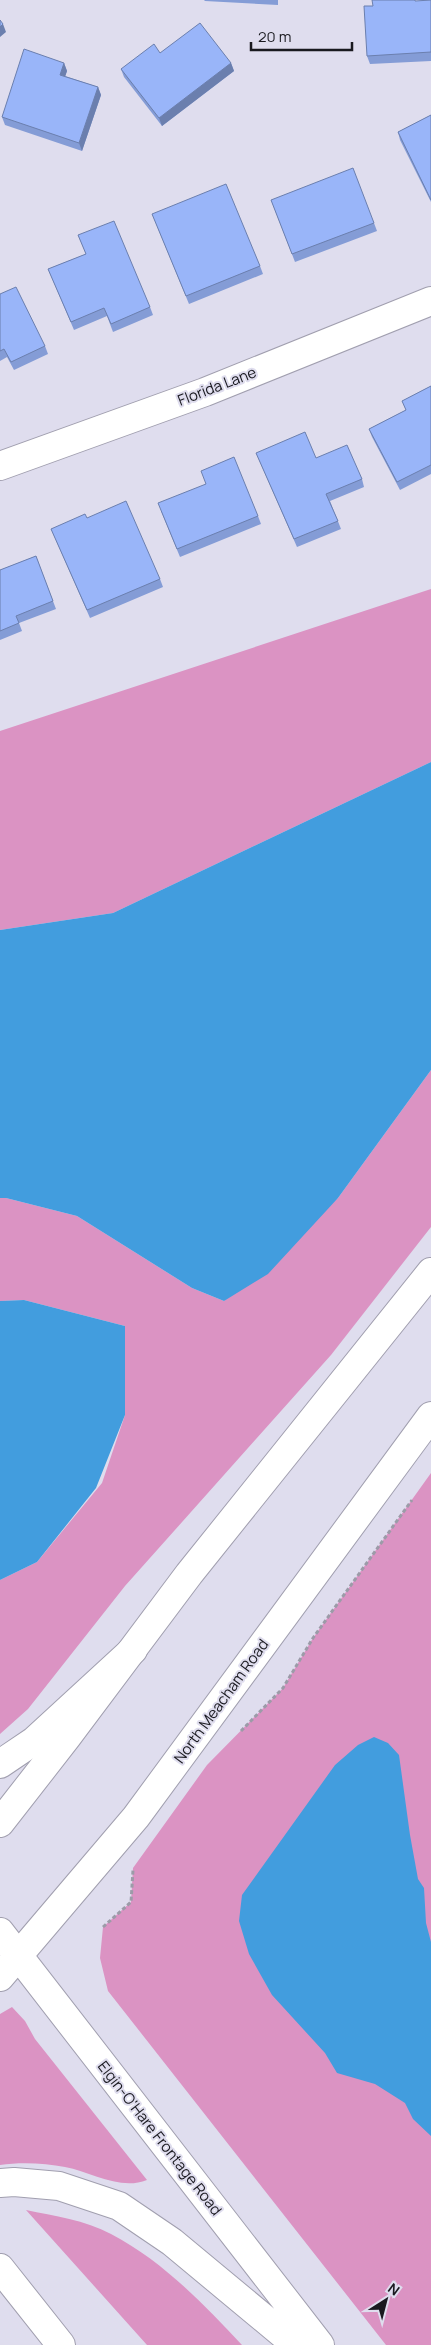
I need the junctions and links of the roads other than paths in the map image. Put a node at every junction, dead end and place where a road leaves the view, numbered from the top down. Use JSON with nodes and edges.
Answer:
{"nodes":[{"id":1,"x":431,"y":301,"type":"edge"},
{"id":2,"x":0,"y":466,"type":"edge"},
{"id":3,"x":431,"y":1272,"type":"edge"},
{"id":4,"x":431,"y":1416,"type":"edge"},
{"id":5,"x":133,"y":1650,"type":"junction"},
{"id":6,"x":0,"y":1764,"type":"edge"},
{"id":7,"x":0,"y":1823,"type":"edge"},
{"id":8,"x":0,"y":1932,"type":"edge"},
{"id":9,"x":20,"y":1956,"type":"junction"},
{"id":10,"x":0,"y":1977,"type":"edge"},
{"id":11,"x":0,"y":2183,"type":"edge"},
{"id":12,"x":0,"y":2268,"type":"edge"},
{"id":13,"x":61,"y":2345,"type":"edge"},
{"id":14,"x":296,"y":2345,"type":"edge"},
{"id":15,"x":320,"y":2345,"type":"edge"}],
"edges":[{"from":1,"to":2,"type":"main road","name":"Florida Lane"},
{"from":3,"to":5,"type":"main road"},
{"from":4,"to":9,"type":"main road","name":"North Meacham Road"},
{"from":5,"to":6,"type":"main road"},
{"from":5,"to":7,"type":"main road"},
{"from":8,"to":9,"type":"main road","name":"Elgin-O'Hare Frontage Road"},
{"from":9,"to":10,"type":"main road","name":"North Meacham Road"},
{"from":9,"to":15,"type":"main road","name":"Elgin-O'Hare Frontage Road"},
{"from":11,"to":14,"type":"main road"},
{"from":12,"to":13,"type":"main road"}]}
